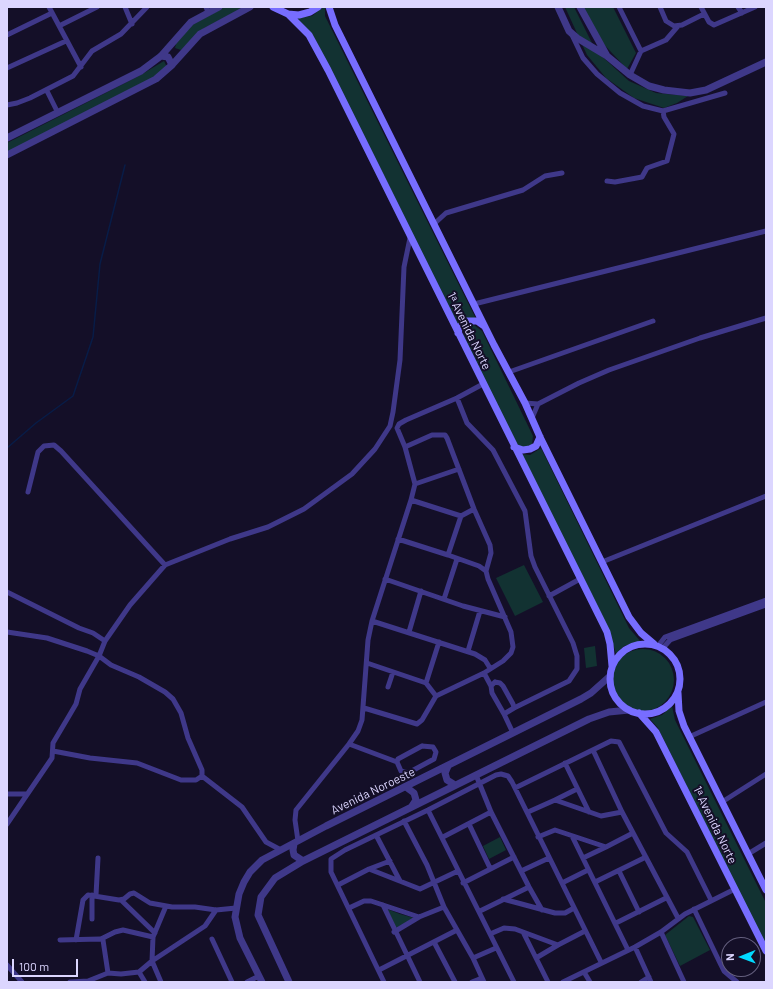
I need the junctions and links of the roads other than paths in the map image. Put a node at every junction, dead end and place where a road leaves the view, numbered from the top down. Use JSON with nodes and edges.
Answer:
{"nodes":[{"id":1,"x":49,"y":7,"type":"edge"},
{"id":2,"x":97,"y":7,"type":"edge"},
{"id":3,"x":125,"y":7,"type":"edge"},
{"id":4,"x":147,"y":7,"type":"edge"},
{"id":5,"x":219,"y":7,"type":"edge"},
{"id":6,"x":250,"y":7,"type":"edge"},
{"id":7,"x":273,"y":7,"type":"edge"},
{"id":8,"x":318,"y":7,"type":"edge"},
{"id":9,"x":329,"y":7,"type":"edge"},
{"id":10,"x":558,"y":7,"type":"edge"},
{"id":11,"x":580,"y":7,"type":"edge"},
{"id":12,"x":619,"y":7,"type":"edge"},
{"id":13,"x":660,"y":7,"type":"edge"},
{"id":14,"x":701,"y":7,"type":"edge"},
{"id":15,"x":738,"y":7,"type":"edge"},
{"id":16,"x":755,"y":7,"type":"edge"},
{"id":17,"x":207,"y":10,"type":"edge"},
{"id":18,"x":52,"y":13,"type":"junction"},
{"id":19,"x":742,"y":13,"type":"junction"},
{"id":20,"x":288,"y":14,"type":"junction"},
{"id":21,"x":704,"y":14,"type":"junction"},
{"id":22,"x":132,"y":24,"type":"junction"},
{"id":23,"x":59,"y":26,"type":"junction"},
{"id":24,"x":678,"y":26,"type":"junction"},
{"id":25,"x":569,"y":31,"type":"junction"},
{"id":26,"x":7,"y":35,"type":"edge"},
{"id":27,"x":66,"y":40,"type":"junction"},
{"id":28,"x":173,"y":43,"type":"junction"},
{"id":29,"x":641,"y":51,"type":"junction"},
{"id":30,"x":182,"y":53,"type":"junction"},
{"id":31,"x":160,"y":56,"type":"junction"},
{"id":32,"x":607,"y":56,"type":"junction"},
{"id":33,"x":766,"y":62,"type":"edge"},
{"id":34,"x":172,"y":65,"type":"junction"},
{"id":35,"x":81,"y":67,"type":"junction"},
{"id":36,"x":7,"y":68,"type":"edge"},
{"id":37,"x":630,"y":75,"type":"junction"},
{"id":38,"x":47,"y":91,"type":"junction"},
{"id":39,"x":725,"y":93,"type":"dead end"},
{"id":40,"x":8,"y":104,"type":"edge"},
{"id":41,"x":664,"y":111,"type":"junction"},
{"id":42,"x":58,"y":113,"type":"junction"},
{"id":43,"x":7,"y":138,"type":"edge"},
{"id":44,"x":7,"y":155,"type":"edge"},
{"id":45,"x":562,"y":173,"type":"dead end"},
{"id":46,"x":607,"y":181,"type":"dead end"},
{"id":47,"x":434,"y":224,"type":"junction"},
{"id":48,"x":766,"y":231,"type":"edge"},
{"id":49,"x":410,"y":238,"type":"junction"},
{"id":50,"x":474,"y":304,"type":"junction"},
{"id":51,"x":766,"y":318,"type":"edge"},
{"id":52,"x":652,"y":321,"type":"dead end"},
{"id":53,"x":484,"y":326,"type":"junction"},
{"id":54,"x":458,"y":333,"type":"junction"},
{"id":55,"x":509,"y":372,"type":"junction"},
{"id":56,"x":483,"y":384,"type":"junction"},
{"id":57,"x":457,"y":398,"type":"junction"},
{"id":58,"x":525,"y":403,"type":"junction"},
{"id":59,"x":538,"y":404,"type":"junction"},
{"id":60,"x":532,"y":418,"type":"junction"},
{"id":61,"x":390,"y":426,"type":"junction"},
{"id":62,"x":397,"y":428,"type":"junction"},
{"id":63,"x":540,"y":437,"type":"junction"},
{"id":64,"x":405,"y":447,"type":"junction"},
{"id":65,"x":514,"y":447,"type":"junction"},
{"id":66,"x":459,"y":469,"type":"junction"},
{"id":67,"x":415,"y":484,"type":"junction"},
{"id":68,"x":28,"y":492,"type":"dead end"},
{"id":69,"x":766,"y":496,"type":"edge"},
{"id":70,"x":411,"y":500,"type":"junction"},
{"id":71,"x":474,"y":508,"type":"junction"},
{"id":72,"x":461,"y":516,"type":"junction"},
{"id":73,"x":398,"y":539,"type":"junction"},
{"id":74,"x":448,"y":555,"type":"junction"},
{"id":75,"x":457,"y":559,"type":"junction"},
{"id":76,"x":602,"y":562,"type":"junction"},
{"id":77,"x":165,"y":565,"type":"junction"},
{"id":78,"x":486,"y":571,"type":"junction"},
{"id":79,"x":385,"y":579,"type":"junction"},
{"id":80,"x":580,"y":579,"type":"junction"},
{"id":81,"x":421,"y":591,"type":"junction"},
{"id":82,"x":7,"y":592,"type":"edge"},
{"id":83,"x":549,"y":596,"type":"junction"},
{"id":84,"x":444,"y":599,"type":"junction"},
{"id":85,"x":766,"y":600,"type":"edge"},
{"id":86,"x":766,"y":605,"type":"edge"},
{"id":87,"x":480,"y":611,"type":"junction"},
{"id":88,"x":505,"y":617,"type":"junction"},
{"id":89,"x":372,"y":621,"type":"junction"},
{"id":90,"x":7,"y":632,"type":"edge"},
{"id":91,"x":409,"y":632,"type":"junction"},
{"id":92,"x":105,"y":641,"type":"junction"},
{"id":93,"x":439,"y":642,"type":"junction"},
{"id":94,"x":658,"y":646,"type":"junction"},
{"id":95,"x":468,"y":651,"type":"junction"},
{"id":96,"x":99,"y":656,"type":"junction"},
{"id":97,"x":367,"y":663,"type":"junction"},
{"id":98,"x":612,"y":666,"type":"junction"},
{"id":99,"x":490,"y":668,"type":"junction"},
{"id":100,"x":393,"y":672,"type":"junction"},
{"id":101,"x":484,"y":673,"type":"junction"},
{"id":102,"x":610,"y":676,"type":"junction"},
{"id":103,"x":426,"y":683,"type":"junction"},
{"id":104,"x":491,"y":686,"type":"junction"},
{"id":105,"x":388,"y":687,"type":"dead end"},
{"id":106,"x":678,"y":692,"type":"junction"},
{"id":107,"x":436,"y":696,"type":"junction"},
{"id":108,"x":766,"y":702,"type":"edge"},
{"id":109,"x":364,"y":708,"type":"junction"},
{"id":110,"x":514,"y":708,"type":"junction"},
{"id":111,"x":628,"y":710,"type":"junction"},
{"id":112,"x":639,"y":713,"type":"junction"},
{"id":113,"x":504,"y":714,"type":"junction"},
{"id":114,"x":513,"y":733,"type":"junction"},
{"id":115,"x":689,"y":737,"type":"junction"},
{"id":116,"x":349,"y":744,"type":"junction"},
{"id":117,"x":593,"y":750,"type":"junction"},
{"id":118,"x":53,"y":751,"type":"junction"},
{"id":119,"x":396,"y":762,"type":"junction"},
{"id":120,"x":565,"y":763,"type":"junction"},
{"id":121,"x":448,"y":766,"type":"junction"},
{"id":122,"x":766,"y":774,"type":"edge"},
{"id":123,"x":476,"y":775,"type":"junction"},
{"id":124,"x":202,"y":776,"type":"junction"},
{"id":125,"x":480,"y":783,"type":"junction"},
{"id":126,"x":455,"y":785,"type":"junction"},
{"id":127,"x":406,"y":787,"type":"junction"},
{"id":128,"x":515,"y":788,"type":"junction"},
{"id":129,"x":577,"y":789,"type":"junction"},
{"id":130,"x":7,"y":794,"type":"edge"},
{"id":131,"x":27,"y":794,"type":"junction"},
{"id":132,"x":555,"y":800,"type":"junction"},
{"id":133,"x":722,"y":802,"type":"junction"},
{"id":134,"x":412,"y":806,"type":"junction"},
{"id":135,"x":428,"y":810,"type":"junction"},
{"id":136,"x":491,"y":812,"type":"junction"},
{"id":137,"x":528,"y":812,"type":"junction"},
{"id":138,"x":589,"y":812,"type":"junction"},
{"id":139,"x":622,"y":812,"type":"junction"},
{"id":140,"x":404,"y":821,"type":"junction"},
{"id":141,"x":7,"y":824,"type":"edge"},
{"id":142,"x":469,"y":824,"type":"junction"},
{"id":143,"x":633,"y":833,"type":"junction"},
{"id":144,"x":376,"y":834,"type":"junction"},
{"id":145,"x":572,"y":836,"type":"junction"},
{"id":146,"x":443,"y":837,"type":"junction"},
{"id":147,"x":538,"y":837,"type":"junction"},
{"id":148,"x":296,"y":842,"type":"junction"},
{"id":149,"x":766,"y":843,"type":"edge"},
{"id":150,"x":606,"y":847,"type":"junction"},
{"id":151,"x":281,"y":850,"type":"junction"},
{"id":152,"x":748,"y":854,"type":"junction"},
{"id":153,"x":514,"y":857,"type":"junction"},
{"id":154,"x":646,"y":857,"type":"junction"},
{"id":155,"x":98,"y":858,"type":"dead end"},
{"id":156,"x":549,"y":858,"type":"junction"},
{"id":157,"x":583,"y":858,"type":"junction"},
{"id":158,"x":390,"y":860,"type":"junction"},
{"id":159,"x":303,"y":861,"type":"junction"},
{"id":160,"x":490,"y":868,"type":"junction"},
{"id":161,"x":369,"y":869,"type":"junction"},
{"id":162,"x":458,"y":870,"type":"junction"},
{"id":163,"x":588,"y":870,"type":"junction"},
{"id":164,"x":521,"y":871,"type":"junction"},
{"id":165,"x":619,"y":871,"type":"junction"},
{"id":166,"x":400,"y":881,"type":"junction"},
{"id":167,"x":434,"y":882,"type":"junction"},
{"id":168,"x":595,"y":882,"type":"junction"},
{"id":169,"x":463,"y":883,"type":"junction"},
{"id":170,"x":562,"y":883,"type":"junction"},
{"id":171,"x":338,"y":885,"type":"junction"},
{"id":172,"x":529,"y":887,"type":"junction"},
{"id":173,"x":735,"y":889,"type":"junction"},
{"id":174,"x":766,"y":890,"type":"edge"},
{"id":175,"x":94,"y":895,"type":"junction"},
{"id":176,"x":666,"y":898,"type":"junction"},
{"id":177,"x":503,"y":899,"type":"junction"},
{"id":178,"x":121,"y":900,"type":"junction"},
{"id":179,"x":711,"y":900,"type":"junction"},
{"id":180,"x":383,"y":905,"type":"junction"},
{"id":181,"x":166,"y":906,"type":"junction"},
{"id":182,"x":444,"y":907,"type":"junction"},
{"id":183,"x":236,"y":908,"type":"junction"},
{"id":184,"x":349,"y":908,"type":"junction"},
{"id":185,"x":574,"y":908,"type":"junction"},
{"id":186,"x":694,"y":909,"type":"junction"},
{"id":187,"x":216,"y":910,"type":"junction"},
{"id":188,"x":542,"y":910,"type":"junction"},
{"id":189,"x":480,"y":911,"type":"junction"},
{"id":190,"x":639,"y":912,"type":"junction"},
{"id":191,"x":419,"y":917,"type":"junction"},
{"id":192,"x":678,"y":918,"type":"junction"},
{"id":193,"x":92,"y":920,"type":"dead end"},
{"id":194,"x":616,"y":923,"type":"junction"},
{"id":195,"x":457,"y":930,"type":"junction"},
{"id":196,"x":585,"y":931,"type":"junction"},
{"id":197,"x":394,"y":932,"type":"junction"},
{"id":198,"x":661,"y":932,"type":"junction"},
{"id":199,"x":490,"y":934,"type":"junction"},
{"id":200,"x":524,"y":934,"type":"junction"},
{"id":201,"x":154,"y":935,"type":"junction"},
{"id":202,"x":212,"y":939,"type":"dead end"},
{"id":203,"x":60,"y":940,"type":"dead end"},
{"id":204,"x":76,"y":940,"type":"junction"},
{"id":205,"x":101,"y":940,"type":"junction"},
{"id":206,"x":434,"y":942,"type":"junction"},
{"id":207,"x":558,"y":945,"type":"junction"},
{"id":208,"x":634,"y":947,"type":"junction"},
{"id":209,"x":496,"y":948,"type":"junction"},
{"id":210,"x":628,"y":950,"type":"junction"},
{"id":211,"x":766,"y":951,"type":"edge"},
{"id":212,"x":407,"y":956,"type":"junction"},
{"id":213,"x":473,"y":958,"type":"junction"},
{"id":214,"x":536,"y":958,"type":"junction"},
{"id":215,"x":152,"y":961,"type":"junction"},
{"id":216,"x":602,"y":962,"type":"junction"},
{"id":217,"x":7,"y":965,"type":"edge"},
{"id":218,"x":378,"y":970,"type":"junction"},
{"id":219,"x":139,"y":972,"type":"junction"},
{"id":220,"x":584,"y":972,"type":"junction"},
{"id":221,"x":108,"y":973,"type":"junction"},
{"id":222,"x":260,"y":979,"type":"edge"},
{"id":223,"x":483,"y":980,"type":"edge"},
{"id":224,"x":650,"y":980,"type":"edge"},
{"id":225,"x":22,"y":982,"type":"edge"},
{"id":226,"x":70,"y":982,"type":"edge"},
{"id":227,"x":145,"y":982,"type":"edge"},
{"id":228,"x":161,"y":982,"type":"edge"},
{"id":229,"x":232,"y":982,"type":"edge"},
{"id":230,"x":248,"y":982,"type":"edge"},
{"id":231,"x":289,"y":982,"type":"edge"},
{"id":232,"x":384,"y":982,"type":"edge"},
{"id":233,"x":420,"y":982,"type":"edge"},
{"id":234,"x":455,"y":982,"type":"edge"},
{"id":235,"x":472,"y":982,"type":"edge"},
{"id":236,"x":514,"y":982,"type":"edge"},
{"id":237,"x":548,"y":982,"type":"edge"},
{"id":238,"x":563,"y":982,"type":"edge"},
{"id":239,"x":590,"y":982,"type":"edge"},
{"id":240,"x":641,"y":982,"type":"edge"},
{"id":241,"x":684,"y":982,"type":"edge"},
{"id":242,"x":737,"y":982,"type":"edge"}],
"edges":[{"from":1,"to":18,"type":"street"},
{"from":2,"to":23,"type":"street"},
{"from":3,"to":22,"type":"street"},
{"from":4,"to":22,"type":"street"},
{"from":5,"to":17,"type":"street"},
{"from":6,"to":30,"type":"street"},
{"from":7,"to":20,"type":"main road"},
{"from":8,"to":20,"type":"main road"},
{"from":9,"to":47,"type":"main road","name":"1ᵃ Avenida Norte"},
{"from":10,"to":25,"type":"street"},
{"from":11,"to":32,"type":"street"},
{"from":12,"to":29,"type":"street"},
{"from":13,"to":24,"type":"street"},
{"from":14,"to":21,"type":"street"},
{"from":15,"to":19,"type":"street"},
{"from":16,"to":19,"type":"street"},
{"from":17,"to":28,"type":"street"},
{"from":18,"to":23,"type":"street"},
{"from":18,"to":26,"type":"street"},
{"from":19,"to":21,"type":"street"},
{"from":20,"to":49,"type":"main road","name":"1ᵃ Avenida Norte"},
{"from":21,"to":24,"type":"street"},
{"from":22,"to":35,"type":"street"},
{"from":23,"to":27,"type":"street"},
{"from":24,"to":29,"type":"street"},
{"from":25,"to":32,"type":"street"},
{"from":25,"to":41,"type":"street"},
{"from":27,"to":35,"type":"street"},
{"from":27,"to":36,"type":"street"},
{"from":28,"to":30,"type":"street"},
{"from":28,"to":31,"type":"street"},
{"from":29,"to":37,"type":"street"},
{"from":30,"to":34,"type":"street"},
{"from":31,"to":34,"type":"street"},
{"from":31,"to":42,"type":"street"},
{"from":32,"to":37,"type":"street"},
{"from":33,"to":37,"type":"street"},
{"from":34,"to":44,"type":"street"},
{"from":35,"to":38,"type":"street"},
{"from":38,"to":40,"type":"street"},
{"from":38,"to":42,"type":"street"},
{"from":39,"to":41,"type":"street"},
{"from":41,"to":46,"type":"street"},
{"from":42,"to":43,"type":"street"},
{"from":45,"to":47,"type":"street"},
{"from":47,"to":50,"type":"main road","name":"1ᵃ Avenida Norte"},
{"from":48,"to":50,"type":"street"},
{"from":49,"to":54,"type":"main road","name":"1ᵃ Avenida Norte"},
{"from":49,"to":61,"type":"street"},
{"from":50,"to":53,"type":"main road","name":"1ᵃ Avenida Norte"},
{"from":51,"to":59,"type":"street"},
{"from":52,"to":55,"type":"street"},
{"from":53,"to":54,"type":"main road"},
{"from":53,"to":55,"type":"main road","name":"1ᵃ Avenida Norte"},
{"from":54,"to":56,"type":"main road","name":"1ᵃ Avenida Norte"},
{"from":55,"to":58,"type":"main road","name":"1ᵃ Avenida Norte"},
{"from":56,"to":57,"type":"street"},
{"from":56,"to":65,"type":"main road","name":"1ᵃ Avenida Norte"},
{"from":57,"to":62,"type":"street"},
{"from":57,"to":83,"type":"street"},
{"from":58,"to":59,"type":"street"},
{"from":58,"to":60,"type":"main road","name":"1ᵃ Avenida Norte"},
{"from":59,"to":60,"type":"street"},
{"from":60,"to":63,"type":"main road","name":"1ᵃ Avenida Norte"},
{"from":61,"to":62,"type":"street"},
{"from":61,"to":77,"type":"street"},
{"from":62,"to":64,"type":"street"},
{"from":63,"to":65,"type":"main road"},
{"from":63,"to":76,"type":"main road","name":"1ᵃ Avenida Norte"},
{"from":64,"to":66,"type":"street"},
{"from":64,"to":67,"type":"street"},
{"from":65,"to":80,"type":"main road","name":"1ᵃ Avenida Norte"},
{"from":66,"to":67,"type":"street"},
{"from":66,"to":71,"type":"street"},
{"from":67,"to":70,"type":"street"},
{"from":68,"to":77,"type":"street"},
{"from":69,"to":76,"type":"street"},
{"from":70,"to":72,"type":"street"},
{"from":70,"to":73,"type":"street"},
{"from":71,"to":72,"type":"street"},
{"from":71,"to":78,"type":"street"},
{"from":72,"to":74,"type":"street"},
{"from":73,"to":74,"type":"street"},
{"from":73,"to":79,"type":"street"},
{"from":74,"to":75,"type":"street"},
{"from":75,"to":78,"type":"street"},
{"from":75,"to":84,"type":"street"},
{"from":76,"to":94,"type":"main road","name":"1ᵃ Avenida Norte"},
{"from":77,"to":92,"type":"street"},
{"from":78,"to":88,"type":"street"},
{"from":79,"to":81,"type":"street"},
{"from":79,"to":89,"type":"street"},
{"from":80,"to":83,"type":"street"},
{"from":80,"to":98,"type":"main road","name":"1ᵃ Avenida Norte"},
{"from":81,"to":84,"type":"street"},
{"from":81,"to":91,"type":"street"},
{"from":82,"to":92,"type":"street"},
{"from":83,"to":110,"type":"street"},
{"from":84,"to":87,"type":"street"},
{"from":85,"to":94,"type":"street"},
{"from":86,"to":94,"type":"street"},
{"from":87,"to":88,"type":"street"},
{"from":87,"to":95,"type":"street"},
{"from":88,"to":99,"type":"street"},
{"from":89,"to":91,"type":"street"},
{"from":89,"to":97,"type":"street"},
{"from":90,"to":96,"type":"street"},
{"from":91,"to":93,"type":"street"},
{"from":92,"to":96,"type":"street"},
{"from":93,"to":95,"type":"street"},
{"from":93,"to":103,"type":"street"},
{"from":94,"to":98,"type":"main road"},
{"from":94,"to":106,"type":"main road"},
{"from":95,"to":99,"type":"street"},
{"from":96,"to":118,"type":"street"},
{"from":96,"to":124,"type":"street"},
{"from":97,"to":100,"type":"street"},
{"from":97,"to":109,"type":"street"},
{"from":98,"to":102,"type":"main road"},
{"from":99,"to":101,"type":"street"},
{"from":100,"to":103,"type":"street"},
{"from":100,"to":105,"type":"street"},
{"from":101,"to":104,"type":"street"},
{"from":101,"to":107,"type":"street"},
{"from":102,"to":111,"type":"main road"},
{"from":102,"to":114,"type":"street","name":"Avenida Noroeste"},
{"from":103,"to":107,"type":"street"},
{"from":104,"to":110,"type":"street"},
{"from":104,"to":113,"type":"street"},
{"from":106,"to":112,"type":"main road"},
{"from":106,"to":115,"type":"main road","name":"1ᵃ Avenida Norte"},
{"from":107,"to":109,"type":"street"},
{"from":108,"to":115,"type":"street"},
{"from":109,"to":116,"type":"street"},
{"from":110,"to":113,"type":"street"},
{"from":111,"to":112,"type":"main road"},
{"from":111,"to":123,"type":"street"},
{"from":112,"to":173,"type":"main road","name":"1ᵃ Avenida Norte"},
{"from":113,"to":114,"type":"street"},
{"from":114,"to":121,"type":"street","name":"Avenida Noroeste"},
{"from":115,"to":133,"type":"main road","name":"1ᵃ Avenida Norte"},
{"from":116,"to":119,"type":"street"},
{"from":116,"to":148,"type":"street"},
{"from":117,"to":120,"type":"street"},
{"from":117,"to":139,"type":"street"},
{"from":117,"to":179,"type":"street"},
{"from":118,"to":124,"type":"street"},
{"from":118,"to":131,"type":"street"},
{"from":119,"to":119,"type":"street"},
{"from":120,"to":128,"type":"street"},
{"from":120,"to":129,"type":"street"},
{"from":121,"to":126,"type":"street"},
{"from":121,"to":127,"type":"street","name":"Avenida Noroeste"},
{"from":122,"to":133,"type":"street"},
{"from":123,"to":125,"type":"street"},
{"from":123,"to":126,"type":"street"},
{"from":124,"to":151,"type":"street"},
{"from":125,"to":128,"type":"street"},
{"from":125,"to":135,"type":"street"},
{"from":125,"to":136,"type":"street"},
{"from":126,"to":134,"type":"street"},
{"from":127,"to":134,"type":"street"},
{"from":127,"to":148,"type":"street","name":"Avenida Noroeste"},
{"from":128,"to":137,"type":"street"},
{"from":129,"to":132,"type":"street"},
{"from":129,"to":138,"type":"street"},
{"from":130,"to":131,"type":"street"},
{"from":131,"to":141,"type":"street"},
{"from":132,"to":137,"type":"street"},
{"from":132,"to":138,"type":"street"},
{"from":133,"to":152,"type":"main road","name":"1ᵃ Avenida Norte"},
{"from":134,"to":159,"type":"street"},
{"from":135,"to":140,"type":"street"},
{"from":135,"to":146,"type":"street"},
{"from":136,"to":142,"type":"street"},
{"from":136,"to":153,"type":"street"},
{"from":137,"to":147,"type":"street"},
{"from":138,"to":139,"type":"street"},
{"from":139,"to":143,"type":"street"},
{"from":140,"to":144,"type":"street"},
{"from":140,"to":167,"type":"street"},
{"from":142,"to":146,"type":"street"},
{"from":142,"to":160,"type":"street"},
{"from":143,"to":150,"type":"street"},
{"from":143,"to":154,"type":"street"},
{"from":144,"to":158,"type":"street"},
{"from":144,"to":171,"type":"street"},
{"from":145,"to":147,"type":"street"},
{"from":145,"to":150,"type":"street"},
{"from":145,"to":157,"type":"street"},
{"from":146,"to":162,"type":"street"},
{"from":147,"to":156,"type":"street"},
{"from":148,"to":151,"type":"street","name":"Avenida Noroeste"},
{"from":148,"to":159,"type":"street"},
{"from":149,"to":152,"type":"street"},
{"from":150,"to":157,"type":"street"},
{"from":151,"to":183,"type":"street","name":"Avenida Noroeste"},
{"from":152,"to":174,"type":"main road","name":"1ᵃ Avenida Norte"},
{"from":153,"to":160,"type":"street"},
{"from":153,"to":164,"type":"street"},
{"from":154,"to":165,"type":"street"},
{"from":154,"to":176,"type":"street"},
{"from":155,"to":175,"type":"street"},
{"from":156,"to":164,"type":"street"},
{"from":156,"to":170,"type":"street"},
{"from":157,"to":163,"type":"street"},
{"from":158,"to":161,"type":"street"},
{"from":158,"to":166,"type":"street"},
{"from":159,"to":231,"type":"street"},
{"from":160,"to":169,"type":"street"},
{"from":161,"to":166,"type":"street"},
{"from":161,"to":171,"type":"street"},
{"from":162,"to":167,"type":"street"},
{"from":162,"to":169,"type":"street"},
{"from":163,"to":168,"type":"street"},
{"from":163,"to":170,"type":"street"},
{"from":164,"to":172,"type":"street"},
{"from":165,"to":168,"type":"street"},
{"from":165,"to":190,"type":"street"},
{"from":166,"to":167,"type":"street"},
{"from":167,"to":182,"type":"street"},
{"from":168,"to":194,"type":"street"},
{"from":169,"to":189,"type":"street"},
{"from":170,"to":185,"type":"street"},
{"from":171,"to":184,"type":"street"},
{"from":172,"to":177,"type":"street"},
{"from":172,"to":188,"type":"street"},
{"from":173,"to":179,"type":"street"},
{"from":173,"to":211,"type":"main road","name":"1ᵃ Avenida Norte"},
{"from":175,"to":178,"type":"street"},
{"from":175,"to":193,"type":"street"},
{"from":175,"to":204,"type":"street"},
{"from":176,"to":190,"type":"street"},
{"from":176,"to":192,"type":"street"},
{"from":177,"to":188,"type":"street"},
{"from":177,"to":189,"type":"street"},
{"from":178,"to":181,"type":"street"},
{"from":178,"to":201,"type":"street"},
{"from":179,"to":186,"type":"street"},
{"from":180,"to":184,"type":"street"},
{"from":180,"to":191,"type":"street"},
{"from":180,"to":197,"type":"street"},
{"from":181,"to":187,"type":"street"},
{"from":181,"to":201,"type":"street"},
{"from":182,"to":191,"type":"street"},
{"from":182,"to":195,"type":"street"},
{"from":183,"to":187,"type":"street"},
{"from":183,"to":222,"type":"street","name":"Avenida Noroeste"},
{"from":184,"to":218,"type":"street"},
{"from":185,"to":188,"type":"street"},
{"from":185,"to":196,"type":"street"},
{"from":186,"to":192,"type":"street"},
{"from":186,"to":242,"type":"street"},
{"from":187,"to":215,"type":"street"},
{"from":189,"to":199,"type":"street"},
{"from":190,"to":194,"type":"street"},
{"from":191,"to":197,"type":"street"},
{"from":192,"to":198,"type":"street"},
{"from":194,"to":210,"type":"street"},
{"from":195,"to":206,"type":"street"},
{"from":195,"to":213,"type":"street"},
{"from":196,"to":207,"type":"street"},
{"from":196,"to":216,"type":"street"},
{"from":197,"to":212,"type":"street"},
{"from":198,"to":208,"type":"street"},
{"from":198,"to":241,"type":"street"},
{"from":199,"to":200,"type":"street"},
{"from":199,"to":209,"type":"street"},
{"from":200,"to":207,"type":"street"},
{"from":200,"to":214,"type":"street"},
{"from":201,"to":205,"type":"street"},
{"from":201,"to":215,"type":"street"},
{"from":202,"to":229,"type":"street"},
{"from":203,"to":204,"type":"street"},
{"from":204,"to":205,"type":"street"},
{"from":205,"to":221,"type":"street"},
{"from":206,"to":212,"type":"street"},
{"from":206,"to":234,"type":"street"},
{"from":207,"to":214,"type":"street"},
{"from":208,"to":210,"type":"street"},
{"from":208,"to":224,"type":"street"},
{"from":209,"to":213,"type":"street"},
{"from":209,"to":236,"type":"street"},
{"from":210,"to":216,"type":"street"},
{"from":212,"to":218,"type":"street"},
{"from":212,"to":233,"type":"street"},
{"from":213,"to":223,"type":"street"},
{"from":214,"to":237,"type":"street"},
{"from":215,"to":219,"type":"street"},
{"from":215,"to":228,"type":"street"},
{"from":216,"to":220,"type":"street"},
{"from":217,"to":225,"type":"street"},
{"from":218,"to":232,"type":"street"},
{"from":219,"to":221,"type":"street"},
{"from":219,"to":227,"type":"street"},
{"from":220,"to":238,"type":"street"},
{"from":220,"to":239,"type":"street"},
{"from":221,"to":226,"type":"street"},
{"from":222,"to":230,"type":"street"},
{"from":223,"to":235,"type":"street"},
{"from":224,"to":240,"type":"street"}]}
